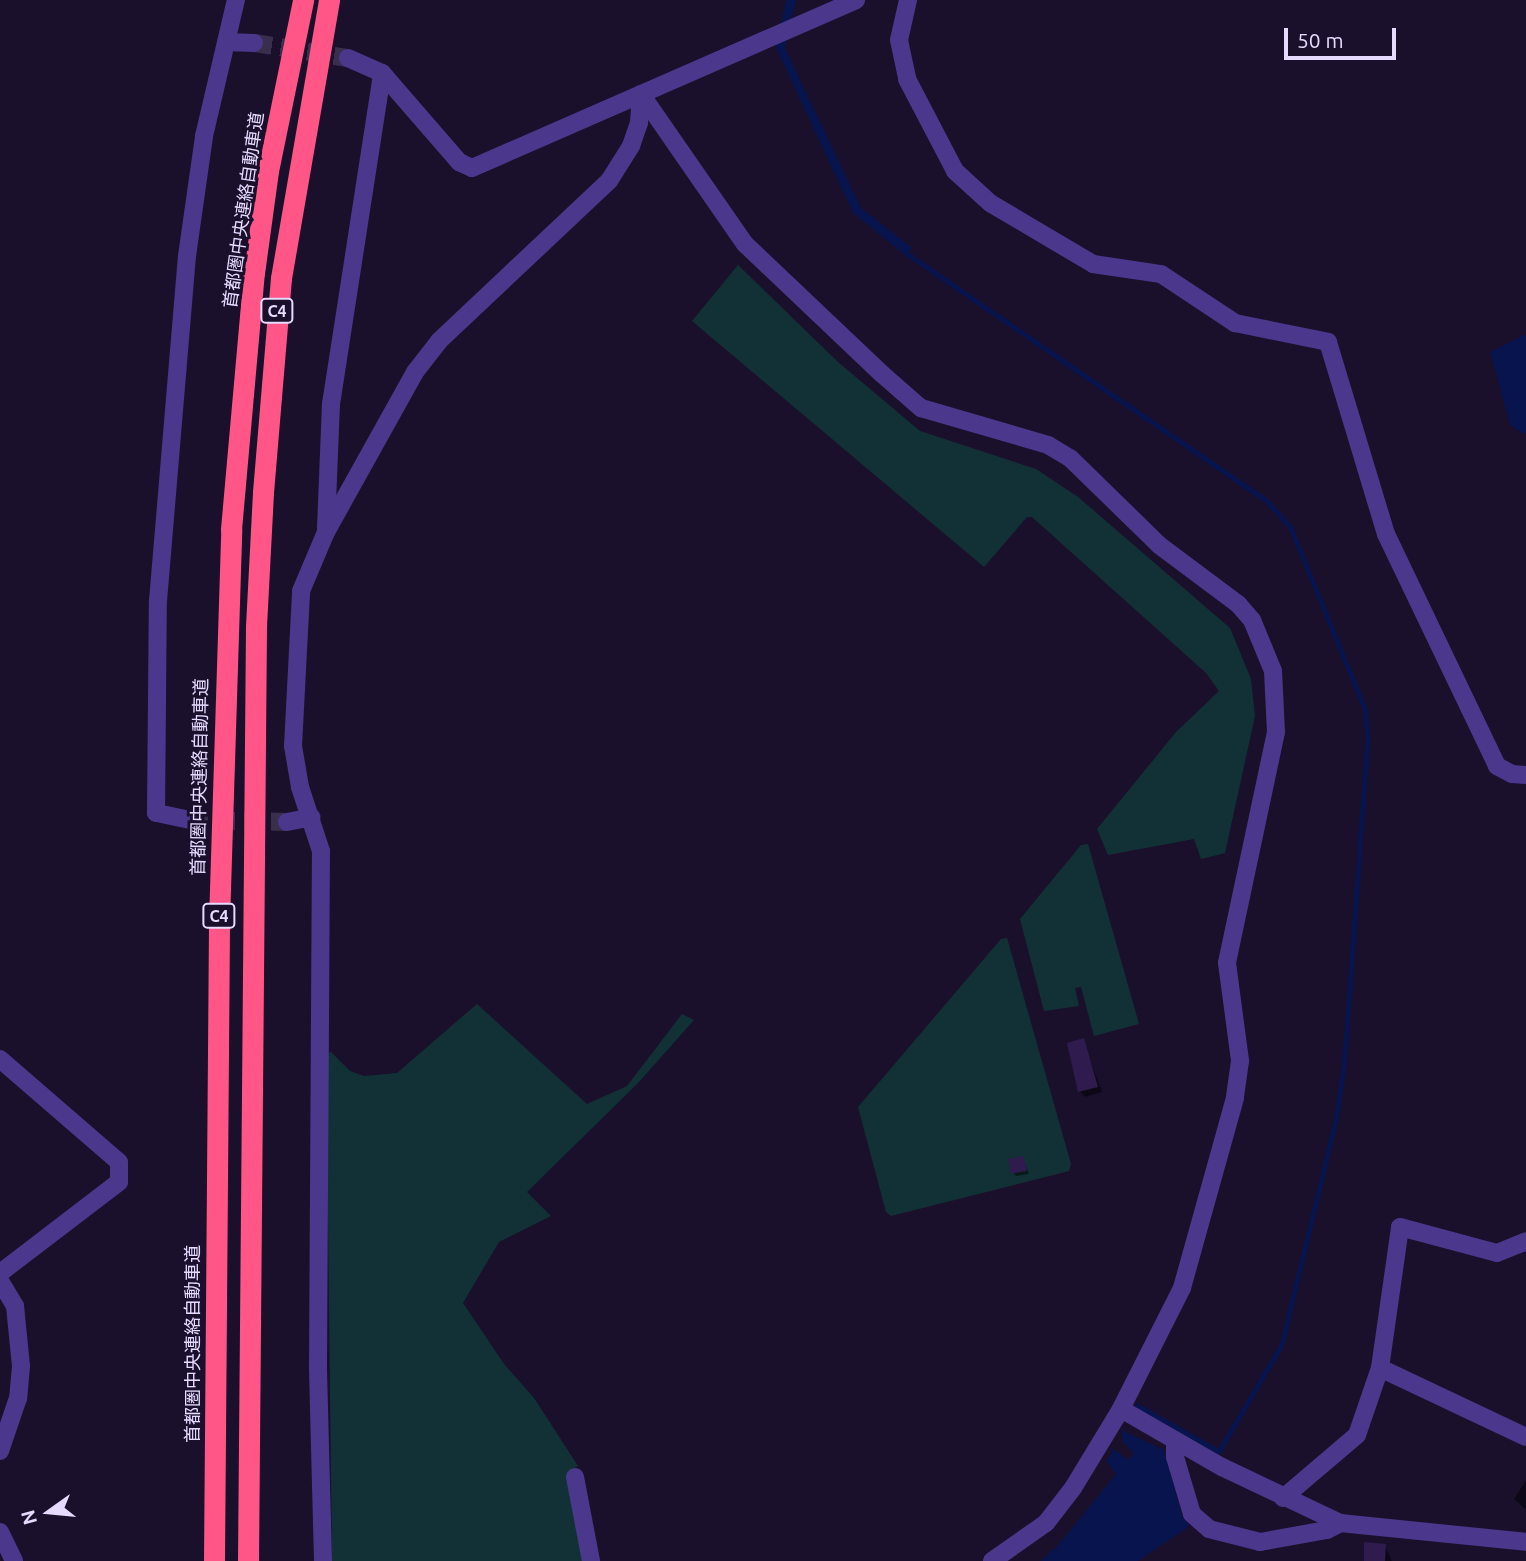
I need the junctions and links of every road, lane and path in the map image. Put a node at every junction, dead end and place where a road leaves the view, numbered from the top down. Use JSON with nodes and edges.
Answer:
{"nodes":[{"id":1,"x":236,"y":0,"type":"edge"},
{"id":2,"x":303,"y":0,"type":"edge"},
{"id":3,"x":329,"y":0,"type":"edge"},
{"id":4,"x":856,"y":0,"type":"edge"},
{"id":5,"x":908,"y":0,"type":"edge"},
{"id":6,"x":226,"y":42,"type":"junction"},
{"id":7,"x":254,"y":43,"type":"tunnel mouth"},
{"id":8,"x":348,"y":58,"type":"tunnel mouth"},
{"id":9,"x":382,"y":73,"type":"junction"},
{"id":10,"x":641,"y":94,"type":"junction"},
{"id":11,"x":326,"y":532,"type":"junction"},
{"id":12,"x":1526,"y":775,"type":"edge"},
{"id":13,"x":312,"y":817,"type":"junction"},
{"id":14,"x":190,"y":820,"type":"tunnel mouth"},
{"id":15,"x":287,"y":822,"type":"tunnel mouth"},
{"id":16,"x":0,"y":1059,"type":"edge"},
{"id":17,"x":1526,"y":1241,"type":"edge"},
{"id":18,"x":0,"y":1273,"type":"edge"},
{"id":19,"x":0,"y":1281,"type":"edge"},
{"id":20,"x":1380,"y":1368,"type":"junction"},
{"id":21,"x":1121,"y":1409,"type":"junction"},
{"id":22,"x":1526,"y":1437,"type":"edge"},
{"id":23,"x":1175,"y":1441,"type":"junction"},
{"id":24,"x":0,"y":1451,"type":"edge"},
{"id":25,"x":575,"y":1477,"type":"dead end"},
{"id":26,"x":1283,"y":1498,"type":"junction"},
{"id":27,"x":1340,"y":1523,"type":"junction"},
{"id":28,"x":0,"y":1532,"type":"edge"},
{"id":29,"x":1526,"y":1542,"type":"edge"},
{"id":30,"x":15,"y":1561,"type":"edge"},
{"id":31,"x":214,"y":1561,"type":"edge"},
{"id":32,"x":248,"y":1561,"type":"edge"},
{"id":33,"x":323,"y":1561,"type":"edge"},
{"id":34,"x":591,"y":1561,"type":"edge"},
{"id":35,"x":992,"y":1561,"type":"edge"}],
"edges":[{"from":1,"to":6,"type":"street"},
{"from":2,"to":31,"type":"highway","name":"首都圏中央連絡自動車道","number":"C4"},
{"from":3,"to":32,"type":"highway","number":"C4"},
{"from":4,"to":10,"type":"street"},
{"from":5,"to":12,"type":"street"},
{"from":6,"to":7,"type":"street"},
{"from":6,"to":14,"type":"street"},
{"from":8,"to":9,"type":"street"},
{"from":9,"to":10,"type":"street"},
{"from":9,"to":11,"type":"street"},
{"from":10,"to":11,"type":"street"},
{"from":10,"to":21,"type":"street"},
{"from":11,"to":13,"type":"street"},
{"from":13,"to":15,"type":"street"},
{"from":13,"to":33,"type":"street"},
{"from":16,"to":18,"type":"street"},
{"from":17,"to":20,"type":"street"},
{"from":19,"to":24,"type":"street"},
{"from":20,"to":22,"type":"street"},
{"from":20,"to":26,"type":"street"},
{"from":21,"to":23,"type":"street"},
{"from":21,"to":35,"type":"street"},
{"from":23,"to":26,"type":"street"},
{"from":23,"to":27,"type":"street"},
{"from":25,"to":34,"type":"street"},
{"from":26,"to":27,"type":"street"},
{"from":27,"to":29,"type":"street"},
{"from":28,"to":30,"type":"street"}]}
